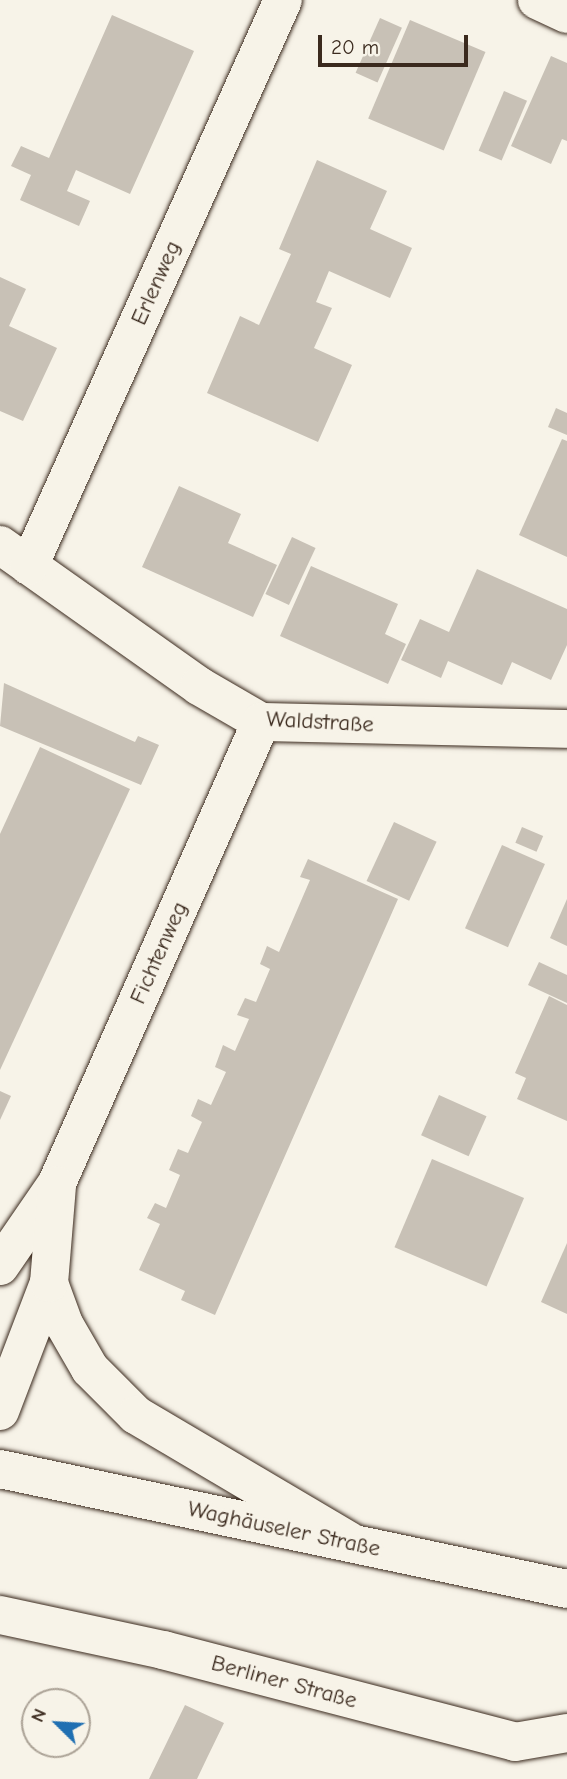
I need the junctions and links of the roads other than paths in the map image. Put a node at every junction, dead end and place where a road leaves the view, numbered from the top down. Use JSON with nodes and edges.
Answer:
{"nodes":[{"id":1,"x":283,"y":0,"type":"edge"},
{"id":2,"x":537,"y":0,"type":"edge"},
{"id":3,"x":567,"y":14,"type":"edge"},
{"id":4,"x":14,"y":555,"type":"edge"},
{"id":5,"x":261,"y":722,"type":"junction"},
{"id":6,"x":567,"y":729,"type":"edge"},
{"id":7,"x":57,"y":1183,"type":"junction"},
{"id":8,"x":0,"y":1266,"type":"edge"},
{"id":9,"x":49,"y":1283,"type":"junction"},
{"id":10,"x":0,"y":1411,"type":"edge"},
{"id":11,"x":0,"y":1469,"type":"edge"},
{"id":12,"x":354,"y":1544,"type":"junction"},
{"id":13,"x":567,"y":1589,"type":"edge"},
{"id":14,"x":0,"y":1615,"type":"edge"},
{"id":15,"x":567,"y":1733,"type":"edge"}],
"edges":[{"from":1,"to":4,"type":"street","name":"Erlenweg"},
{"from":2,"to":3,"type":"street"},
{"from":4,"to":5,"type":"street","name":"Waldstraße"},
{"from":5,"to":6,"type":"street","name":"Waldstraße"},
{"from":5,"to":7,"type":"street","name":"Fichtenweg"},
{"from":7,"to":8,"type":"street","name":"Fichtenweg"},
{"from":7,"to":9,"type":"street","name":"Fichtenweg"},
{"from":9,"to":10,"type":"street","name":"Fichtenweg"},
{"from":9,"to":12,"type":"street","name":"Fichtenweg"},
{"from":11,"to":12,"type":"street","name":"Waghäuseler Straße"},
{"from":12,"to":13,"type":"street","name":"Waghäuseler Straße"},
{"from":14,"to":15,"type":"street","name":"Berliner Straße"}]}
